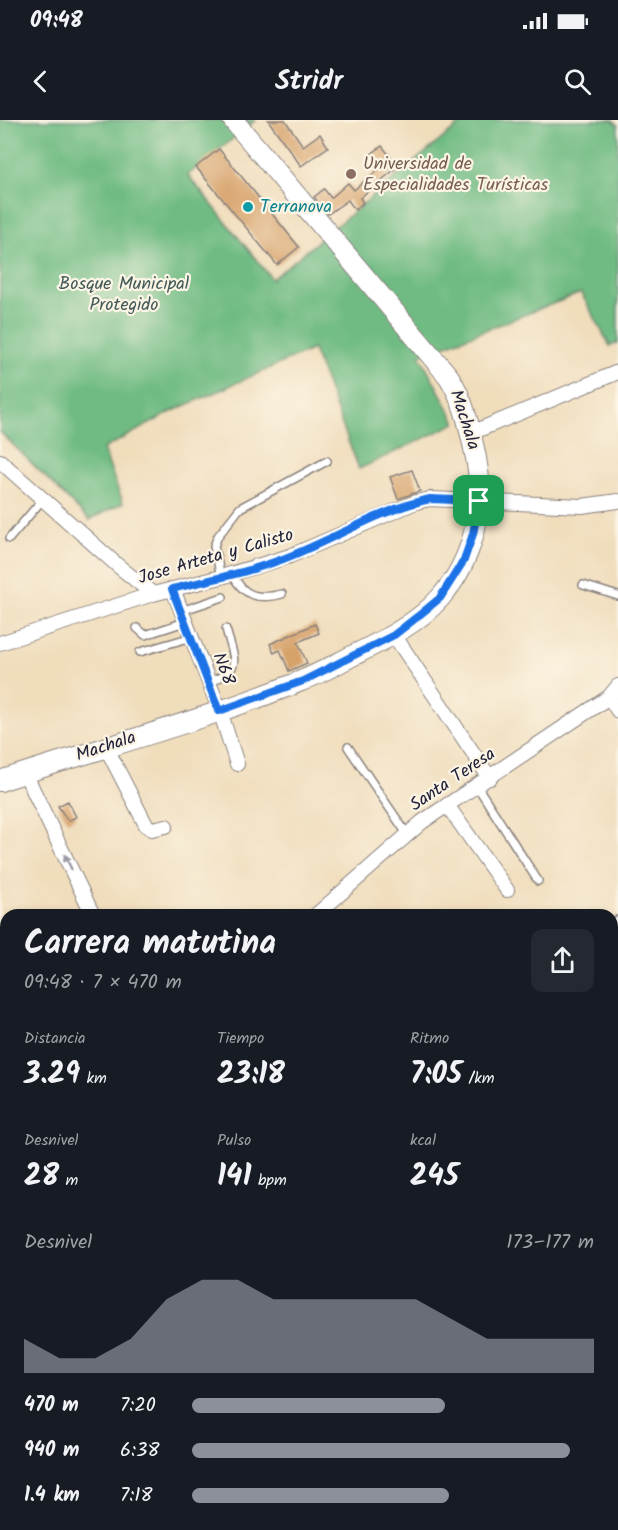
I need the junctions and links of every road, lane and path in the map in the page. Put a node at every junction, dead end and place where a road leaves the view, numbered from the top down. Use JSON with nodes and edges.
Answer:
{"nodes":[{"id":1,"x":233,"y":120,"type":"edge"},
{"id":2,"x":618,"y":372,"type":"edge"},
{"id":3,"x":471,"y":433,"type":"junction"},
{"id":4,"x":0,"y":461,"type":"edge"},
{"id":5,"x":327,"y":461,"type":"dead end"},
{"id":6,"x":43,"y":499,"type":"junction"},
{"id":7,"x":479,"y":501,"type":"junction"},
{"id":8,"x":618,"y":501,"type":"edge"},
{"id":9,"x":9,"y":539,"type":"dead end"},
{"id":10,"x":226,"y":575,"type":"junction"},
{"id":11,"x":582,"y":585,"type":"dead end"},
{"id":12,"x":172,"y":589,"type":"junction"},
{"id":13,"x":153,"y":594,"type":"junction"},
{"id":14,"x":282,"y":594,"type":"dead end"},
{"id":15,"x":618,"y":596,"type":"edge"},
{"id":16,"x":224,"y":597,"type":"dead end"},
{"id":17,"x":183,"y":616,"type":"junction"},
{"id":18,"x":137,"y":628,"type":"dead end"},
{"id":19,"x":226,"y":629,"type":"dead end"},
{"id":20,"x":394,"y":635,"type":"junction"},
{"id":21,"x":192,"y":637,"type":"junction"},
{"id":22,"x":0,"y":643,"type":"edge"},
{"id":23,"x":140,"y":652,"type":"dead end"},
{"id":24,"x":208,"y":682,"type":"junction"},
{"id":25,"x":618,"y":686,"type":"edge"},
{"id":26,"x":609,"y":697,"type":"junction"},
{"id":27,"x":219,"y":711,"type":"junction"},
{"id":28,"x":618,"y":711,"type":"edge"},
{"id":29,"x":106,"y":747,"type":"junction"},
{"id":30,"x":348,"y":747,"type":"dead end"},
{"id":31,"x":237,"y":764,"type":"dead end"},
{"id":32,"x":25,"y":773,"type":"junction"},
{"id":33,"x":490,"y":778,"type":"junction"},
{"id":34,"x":0,"y":781,"type":"edge"},
{"id":35,"x":477,"y":786,"type":"junction"},
{"id":36,"x":447,"y":805,"type":"junction"},
{"id":37,"x":166,"y":826,"type":"dead end"},
{"id":38,"x":407,"y":834,"type":"junction"},
{"id":39,"x":538,"y":881,"type":"dead end"},
{"id":40,"x":507,"y":890,"type":"dead end"},
{"id":41,"x":90,"y":909,"type":"edge"},
{"id":42,"x":323,"y":909,"type":"edge"}],
"edges":[{"from":1,"to":3,"type":"main road","name":"Machala"},
{"from":2,"to":3,"type":"street"},
{"from":3,"to":7,"type":"main road","name":"Machala"},
{"from":4,"to":6,"type":"street"},
{"from":5,"to":10,"type":"lane"},
{"from":6,"to":9,"type":"lane"},
{"from":6,"to":13,"type":"street"},
{"from":7,"to":8,"type":"street","name":"Jose Arteta y Calisto"},
{"from":7,"to":10,"type":"street","name":"Jose Arteta y Calisto"},
{"from":7,"to":20,"type":"main road","name":"Machala"},
{"from":10,"to":12,"type":"street","name":"Jose Arteta y Calisto"},
{"from":10,"to":14,"type":"lane"},
{"from":11,"to":15,"type":"lane"},
{"from":12,"to":13,"type":"street","name":"Jose Arteta y Calisto"},
{"from":12,"to":17,"type":"street","name":"N68"},
{"from":13,"to":22,"type":"street","name":"Jose Arteta y Calisto"},
{"from":16,"to":17,"type":"lane"},
{"from":17,"to":18,"type":"lane"},
{"from":17,"to":21,"type":"street","name":"N68"},
{"from":19,"to":24,"type":"lane"},
{"from":20,"to":27,"type":"main road","name":"Machala"},
{"from":20,"to":33,"type":"street"},
{"from":21,"to":23,"type":"lane"},
{"from":21,"to":24,"type":"street","name":"N68"},
{"from":24,"to":27,"type":"street","name":"N68"},
{"from":25,"to":26,"type":"street","name":"Santa Teresa"},
{"from":26,"to":28,"type":"street"},
{"from":26,"to":33,"type":"street","name":"Santa Teresa"},
{"from":27,"to":29,"type":"main road","name":"Machala"},
{"from":27,"to":31,"type":"street","name":"N68"},
{"from":29,"to":32,"type":"main road","name":"Machala"},
{"from":29,"to":37,"type":"street"},
{"from":30,"to":38,"type":"lane"},
{"from":32,"to":34,"type":"main road","name":"Machala"},
{"from":41,"to":32,"type":"street","one_way":true},
{"from":33,"to":35,"type":"street","name":"Santa Teresa"},
{"from":35,"to":36,"type":"street","name":"Santa Teresa"},
{"from":35,"to":39,"type":"lane"},
{"from":36,"to":38,"type":"street","name":"Santa Teresa"},
{"from":36,"to":40,"type":"street"},
{"from":38,"to":42,"type":"street","name":"Santa Teresa"}]}
